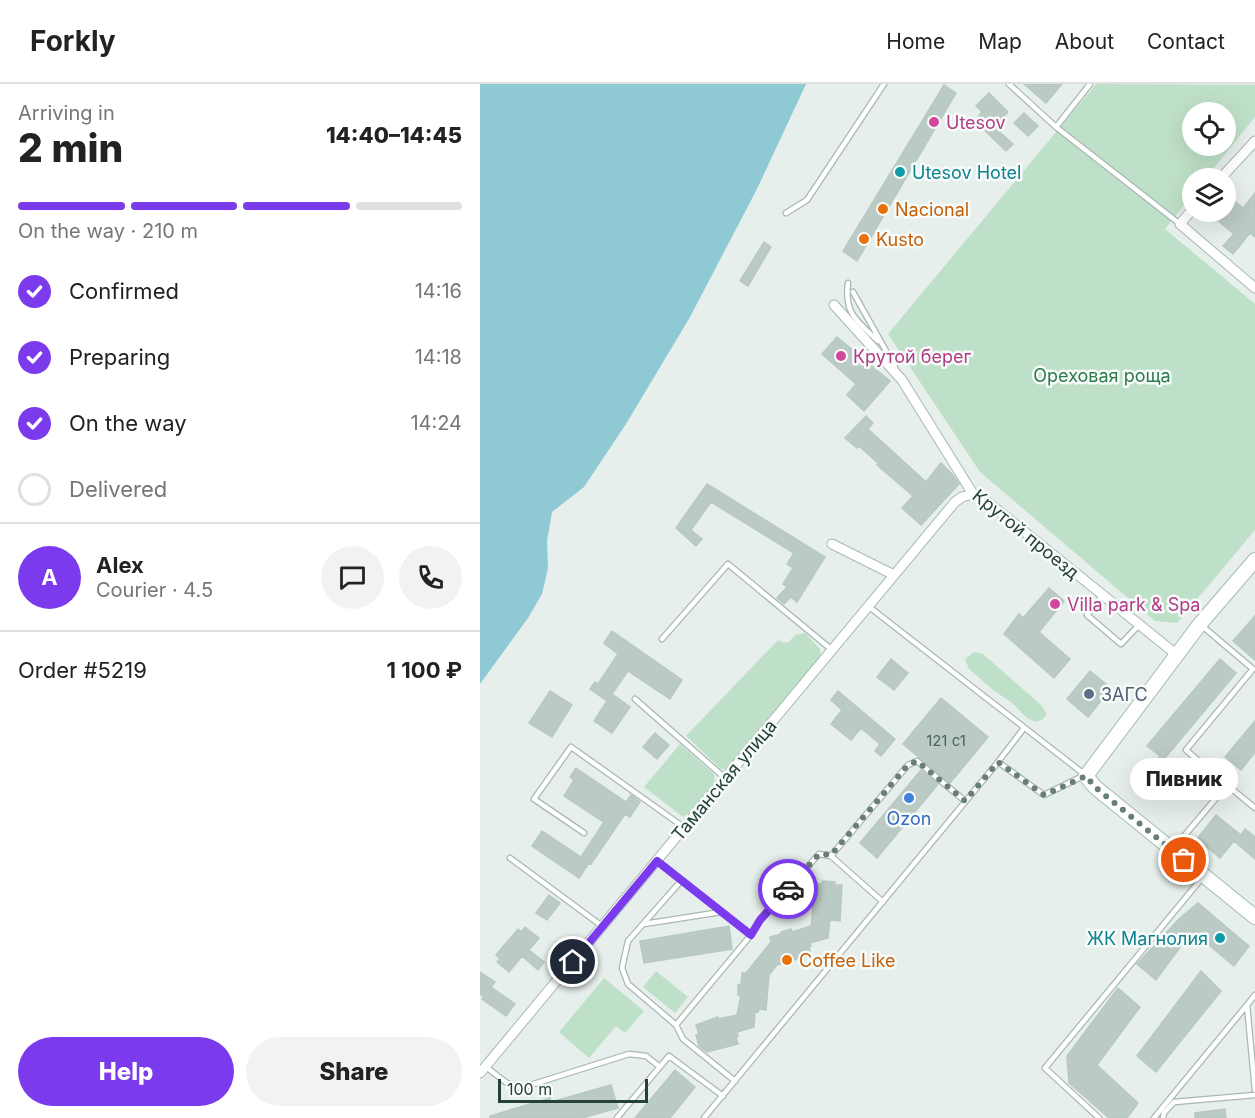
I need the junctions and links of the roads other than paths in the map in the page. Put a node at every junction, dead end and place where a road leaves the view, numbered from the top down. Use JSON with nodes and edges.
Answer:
{"nodes":[{"id":1,"x":884,"y":84,"type":"edge"},
{"id":2,"x":1010,"y":84,"type":"edge"},
{"id":3,"x":1090,"y":84,"type":"edge"},
{"id":4,"x":1056,"y":127,"type":"junction"},
{"id":5,"x":1255,"y":141,"type":"edge"},
{"id":6,"x":1230,"y":168,"type":"edge"},
{"id":7,"x":786,"y":213,"type":"dead end"},
{"id":8,"x":1182,"y":222,"type":"edge"},
{"id":9,"x":1180,"y":224,"type":"junction"},
{"id":10,"x":848,"y":283,"type":"dead end"},
{"id":11,"x":1255,"y":288,"type":"edge"},
{"id":12,"x":853,"y":292,"type":"dead end"},
{"id":13,"x":834,"y":305,"type":"dead end"},
{"id":14,"x":882,"y":345,"type":"junction"},
{"id":15,"x":902,"y":380,"type":"junction"},
{"id":16,"x":973,"y":494,"type":"junction"},
{"id":17,"x":832,"y":544,"type":"dead end"},
{"id":18,"x":1255,"y":560,"type":"edge"},
{"id":19,"x":894,"y":575,"type":"junction"},
{"id":20,"x":1103,"y":595,"type":"junction"},
{"id":21,"x":868,"y":606,"type":"junction"},
{"id":22,"x":1140,"y":624,"type":"junction"},
{"id":23,"x":1200,"y":624,"type":"junction"},
{"id":24,"x":662,"y":639,"type":"dead end"},
{"id":25,"x":832,"y":650,"type":"junction"},
{"id":26,"x":1177,"y":655,"type":"junction"},
{"id":27,"x":635,"y":699,"type":"dead end"},
{"id":28,"x":1024,"y":728,"type":"junction"},
{"id":29,"x":998,"y":762,"type":"junction"},
{"id":30,"x":1086,"y":776,"type":"junction"},
{"id":31,"x":726,"y":779,"type":"junction"},
{"id":32,"x":1227,"y":785,"type":"junction"},
{"id":33,"x":965,"y":801,"type":"junction"},
{"id":34,"x":1255,"y":808,"type":"edge"},
{"id":35,"x":685,"y":828,"type":"junction"},
{"id":36,"x":584,"y":833,"type":"dead end"},
{"id":37,"x":1172,"y":850,"type":"junction"},
{"id":38,"x":831,"y":855,"type":"junction"},
{"id":39,"x":510,"y":858,"type":"dead end"},
{"id":40,"x":657,"y":861,"type":"junction"},
{"id":41,"x":1204,"y":876,"type":"junction"},
{"id":42,"x":681,"y":881,"type":"junction"},
{"id":43,"x":883,"y":902,"type":"junction"},
{"id":44,"x":722,"y":912,"type":"junction"},
{"id":45,"x":1255,"y":917,"type":"edge"},
{"id":46,"x":644,"y":924,"type":"junction"},
{"id":47,"x":603,"y":927,"type":"junction"},
{"id":48,"x":751,"y":935,"type":"junction"},
{"id":49,"x":1255,"y":995,"type":"edge"},
{"id":50,"x":1247,"y":1005,"type":"junction"},
{"id":51,"x":675,"y":1025,"type":"junction"},
{"id":52,"x":1253,"y":1054,"type":"edge"},
{"id":53,"x":660,"y":1067,"type":"junction"},
{"id":54,"x":483,"y":1070,"type":"edge"},
{"id":55,"x":735,"y":1081,"type":"junction"},
{"id":56,"x":1255,"y":1090,"type":"edge"},
{"id":57,"x":1255,"y":1095,"type":"edge"},
{"id":58,"x":723,"y":1096,"type":"junction"},
{"id":59,"x":617,"y":1118,"type":"edge"},
{"id":60,"x":704,"y":1118,"type":"edge"},
{"id":61,"x":1100,"y":1118,"type":"edge"},
{"id":62,"x":1154,"y":1118,"type":"edge"},
{"id":63,"x":1163,"y":1118,"type":"edge"}],
"edges":[{"from":1,"to":7,"type":"lane"},
{"from":2,"to":4,"type":"lane"},
{"from":3,"to":4,"type":"lane"},
{"from":4,"to":9,"type":"lane"},
{"from":5,"to":6,"type":"street"},
{"from":8,"to":9,"type":"street"},
{"from":9,"to":11,"type":"street"},
{"from":10,"to":14,"type":"lane"},
{"from":12,"to":14,"type":"lane"},
{"from":13,"to":15,"type":"street","name":"Крутой проезд"},
{"from":14,"to":15,"type":"lane"},
{"from":15,"to":16,"type":"street","name":"Крутой проезд"},
{"from":16,"to":19,"type":"street","name":"Таманская улица"},
{"from":16,"to":20,"type":"street","name":"Крутой проезд"},
{"from":17,"to":19,"type":"street"},
{"from":18,"to":23,"type":"street"},
{"from":19,"to":21,"type":"street","name":"Таманская улица"},
{"from":20,"to":22,"type":"street","name":"Крутой проезд"},
{"from":20,"to":22,"type":"lane"},
{"from":21,"to":25,"type":"street","name":"Таманская улица"},
{"from":21,"to":28,"type":"lane"},
{"from":22,"to":26,"type":"street","name":"Крутой проезд"},
{"from":23,"to":26,"type":"street"},
{"from":23,"to":32,"type":"lane"},
{"from":24,"to":25,"type":"lane"},
{"from":25,"to":31,"type":"street","name":"Таманская улица"},
{"from":26,"to":30,"type":"street"},
{"from":27,"to":31,"type":"lane"},
{"from":28,"to":29,"type":"lane"},
{"from":28,"to":30,"type":"lane"},
{"from":29,"to":30,"type":"lane"},
{"from":29,"to":33,"type":"lane"},
{"from":30,"to":37,"type":"street"},
{"from":31,"to":35,"type":"street","name":"Таманская улица"},
{"from":32,"to":34,"type":"lane"},
{"from":32,"to":37,"type":"lane"},
{"from":33,"to":38,"type":"lane"},
{"from":33,"to":43,"type":"lane"},
{"from":35,"to":36,"type":"lane"},
{"from":35,"to":40,"type":"street","name":"Таманская улица"},
{"from":37,"to":41,"type":"street"},
{"from":38,"to":43,"type":"lane"},
{"from":38,"to":48,"type":"lane"},
{"from":39,"to":47,"type":"lane"},
{"from":40,"to":42,"type":"lane"},
{"from":40,"to":47,"type":"street","name":"Таманская улица"},
{"from":41,"to":45,"type":"street"},
{"from":41,"to":61,"type":"lane"},
{"from":42,"to":44,"type":"lane"},
{"from":42,"to":46,"type":"lane"},
{"from":43,"to":55,"type":"lane"},
{"from":44,"to":46,"type":"lane"},
{"from":44,"to":48,"type":"lane"},
{"from":46,"to":51,"type":"lane"},
{"from":47,"to":54,"type":"street","name":"Таманская улица"},
{"from":48,"to":51,"type":"lane"},
{"from":49,"to":50,"type":"lane"},
{"from":50,"to":52,"type":"lane"},
{"from":50,"to":62,"type":"lane"},
{"from":51,"to":55,"type":"lane"},
{"from":52,"to":56,"type":"lane"},
{"from":53,"to":54,"type":"lane"},
{"from":53,"to":58,"type":"lane"},
{"from":53,"to":59,"type":"lane"},
{"from":55,"to":58,"type":"lane"},
{"from":57,"to":63,"type":"lane"},
{"from":58,"to":60,"type":"lane"}]}
